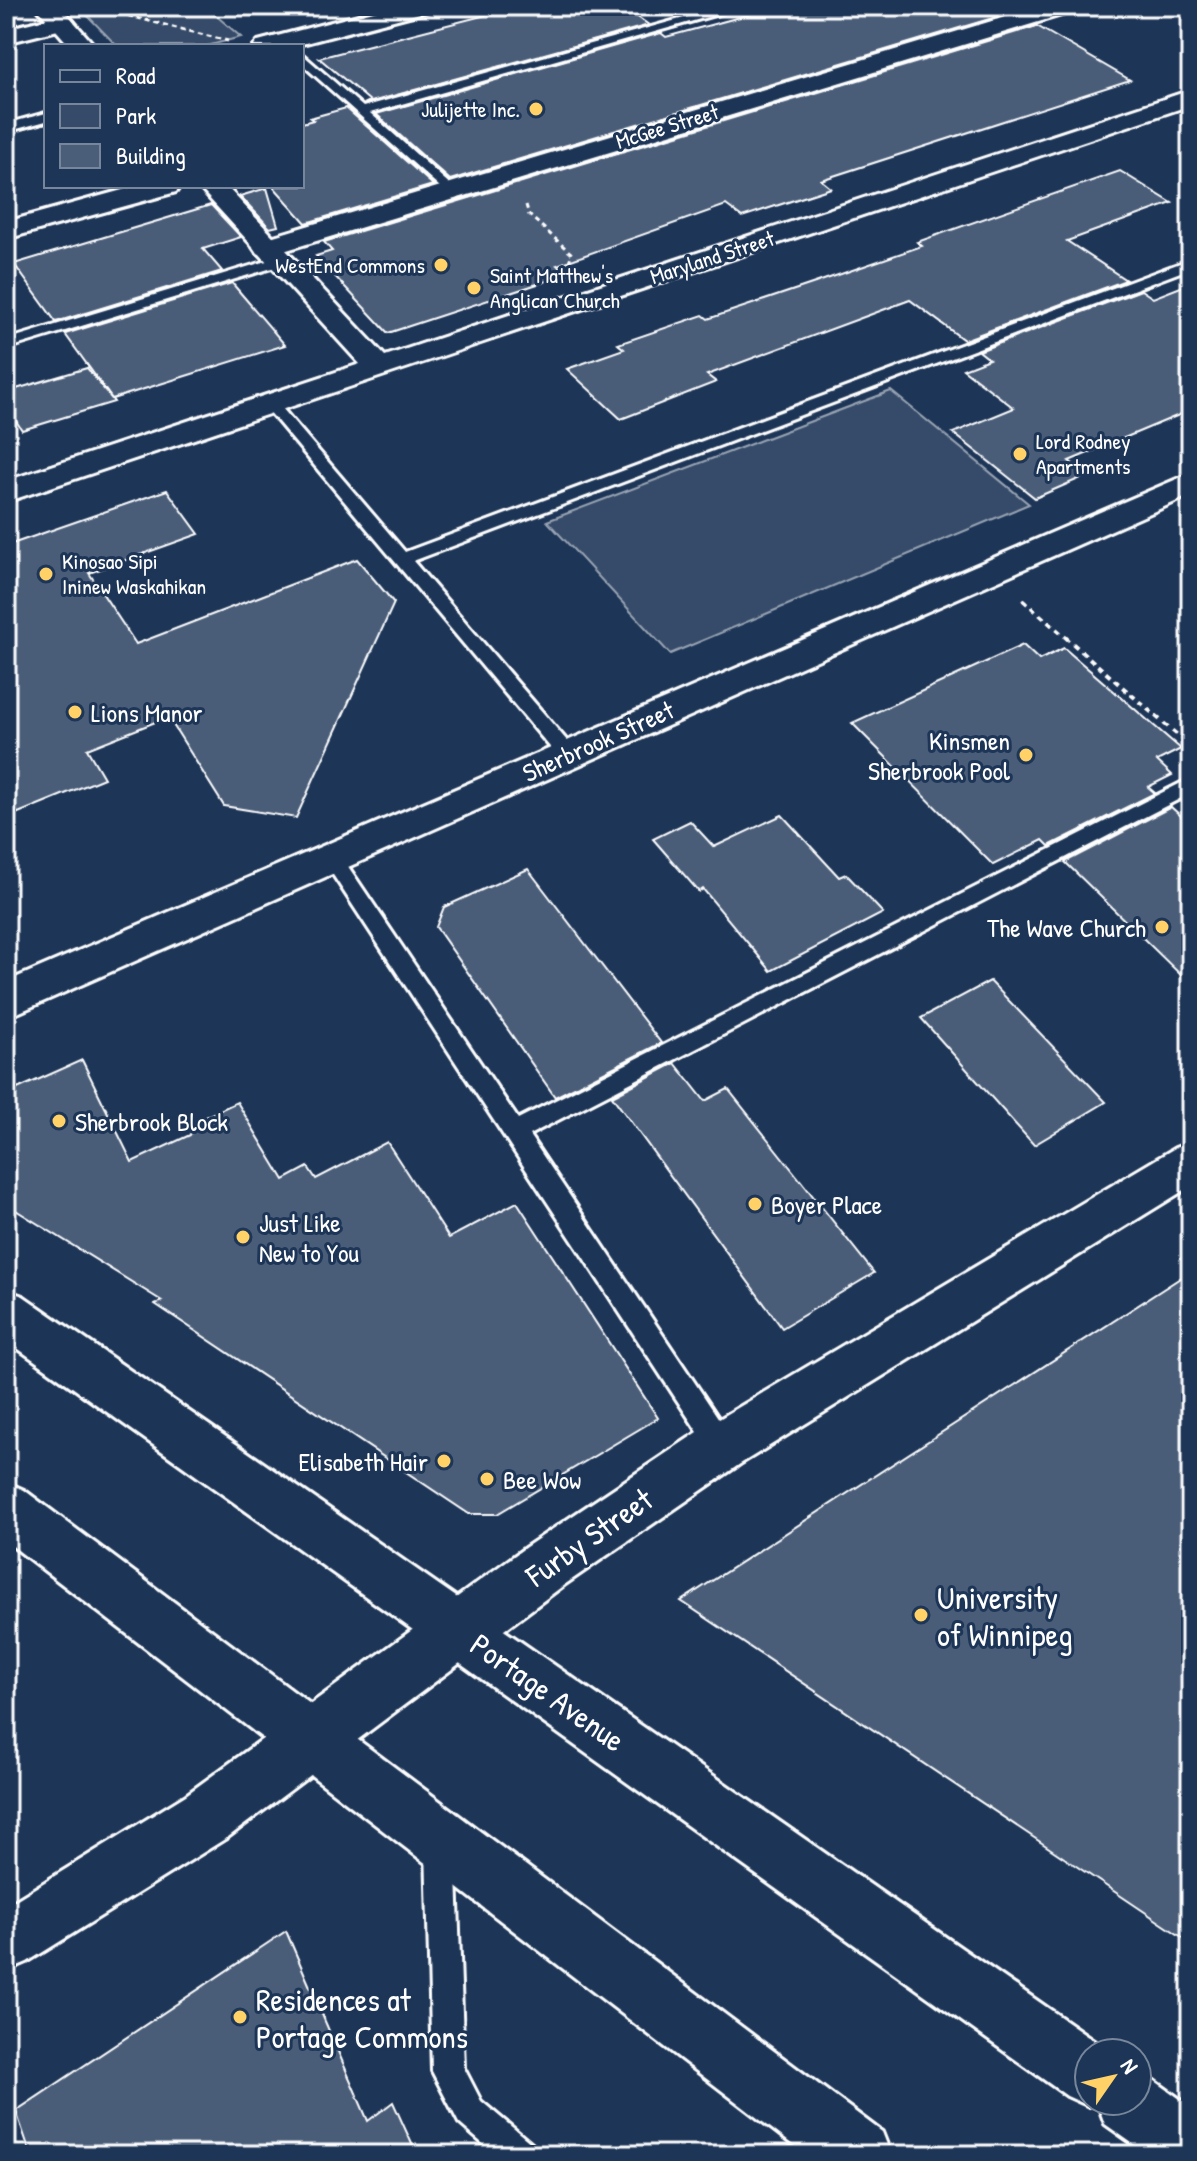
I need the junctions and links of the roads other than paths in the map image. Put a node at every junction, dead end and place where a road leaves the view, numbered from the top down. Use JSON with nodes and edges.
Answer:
{"nodes":[{"id":1,"x":420,"y":6,"type":"edge"},
{"id":2,"x":740,"y":6,"type":"edge"},
{"id":3,"x":1067,"y":6,"type":"edge"},
{"id":4,"x":56,"y":11,"type":"edge"},
{"id":5,"x":6,"y":36,"type":"edge"},
{"id":6,"x":81,"y":44,"type":"edge"},
{"id":7,"x":279,"y":44,"type":"edge"},
{"id":8,"x":304,"y":60,"type":"edge"},
{"id":9,"x":1191,"y":97,"type":"edge"},
{"id":10,"x":362,"y":111,"type":"junction"},
{"id":11,"x":44,"y":118,"type":"edge"},
{"id":12,"x":6,"y":128,"type":"edge"},
{"id":13,"x":160,"y":188,"type":"edge"},
{"id":14,"x":213,"y":188,"type":"edge"},
{"id":15,"x":449,"y":191,"type":"junction"},
{"id":16,"x":6,"y":231,"type":"edge"},
{"id":17,"x":273,"y":254,"type":"junction"},
{"id":18,"x":1191,"y":263,"type":"edge"},
{"id":19,"x":6,"y":345,"type":"edge"},
{"id":20,"x":380,"y":368,"type":"junction"},
{"id":21,"x":271,"y":404,"type":"junction"},
{"id":22,"x":1191,"y":483,"type":"edge"},
{"id":23,"x":6,"y":492,"type":"edge"},
{"id":24,"x":403,"y":559,"type":"junction"},
{"id":25,"x":567,"y":754,"type":"junction"},
{"id":26,"x":1191,"y":785,"type":"edge"},
{"id":27,"x":332,"y":858,"type":"junction"},
{"id":28,"x":6,"y":1001,"type":"edge"},
{"id":29,"x":512,"y":1133,"type":"junction"},
{"id":30,"x":1191,"y":1162,"type":"edge"},
{"id":31,"x":6,"y":1312,"type":"edge"},
{"id":32,"x":722,"y":1446,"type":"junction"},
{"id":33,"x":6,"y":1508,"type":"edge"},
{"id":34,"x":460,"y":1629,"type":"junction"},
{"id":35,"x":313,"y":1739,"type":"junction"},
{"id":36,"x":441,"y":1838,"type":"junction"},
{"id":37,"x":6,"y":1941,"type":"edge"},
{"id":38,"x":1073,"y":2063,"type":"edge"},
{"id":39,"x":1150,"y":2117,"type":"edge"},
{"id":40,"x":1191,"y":2146,"type":"edge"},
{"id":41,"x":521,"y":2155,"type":"edge"},
{"id":42,"x":859,"y":2155,"type":"edge"}],
"edges":[{"from":1,"to":7,"type":"main road"},
{"from":2,"to":10,"type":"lane"},
{"from":3,"to":15,"type":"main road","name":"McGee Street"},
{"from":4,"to":5,"type":"main road"},
{"from":4,"to":6,"type":"main road"},
{"from":8,"to":10,"type":"lane"},
{"from":9,"to":20,"type":"main road","name":"Maryland Street"},
{"from":10,"to":15,"type":"lane"},
{"from":11,"to":12,"type":"lane"},
{"from":13,"to":16,"type":"main road"},
{"from":14,"to":17,"type":"main road"},
{"from":15,"to":17,"type":"main road","name":"McGee Street"},
{"from":17,"to":19,"type":"lane"},
{"from":17,"to":20,"type":"main road"},
{"from":18,"to":24,"type":"lane"},
{"from":20,"to":21,"type":"main road","name":"Maryland Street"},
{"from":21,"to":23,"type":"main road","name":"Maryland Street"},
{"from":21,"to":24,"type":"lane"},
{"from":22,"to":25,"type":"main road","name":"Sherbrook Street"},
{"from":24,"to":25,"type":"lane"},
{"from":25,"to":27,"type":"main road","name":"Sherbrook Street"},
{"from":26,"to":29,"type":"lane"},
{"from":27,"to":28,"type":"main road","name":"Sherbrook Street"},
{"from":27,"to":29,"type":"lane"},
{"from":29,"to":32,"type":"lane"},
{"from":30,"to":32,"type":"main road","name":"Furby Street"},
{"from":31,"to":34,"type":"main road","name":"Portage Avenue"},
{"from":32,"to":34,"type":"main road","name":"Furby Street"},
{"from":33,"to":35,"type":"main road"},
{"from":34,"to":35,"type":"main road","name":"Furby Street"},
{"from":34,"to":38,"type":"main road","name":"Portage Avenue"},
{"from":35,"to":36,"type":"main road"},
{"from":35,"to":37,"type":"main road","name":"Furby Street"},
{"from":36,"to":41,"type":"lane"},
{"from":36,"to":42,"type":"main road"},
{"from":39,"to":40,"type":"main road"}]}
